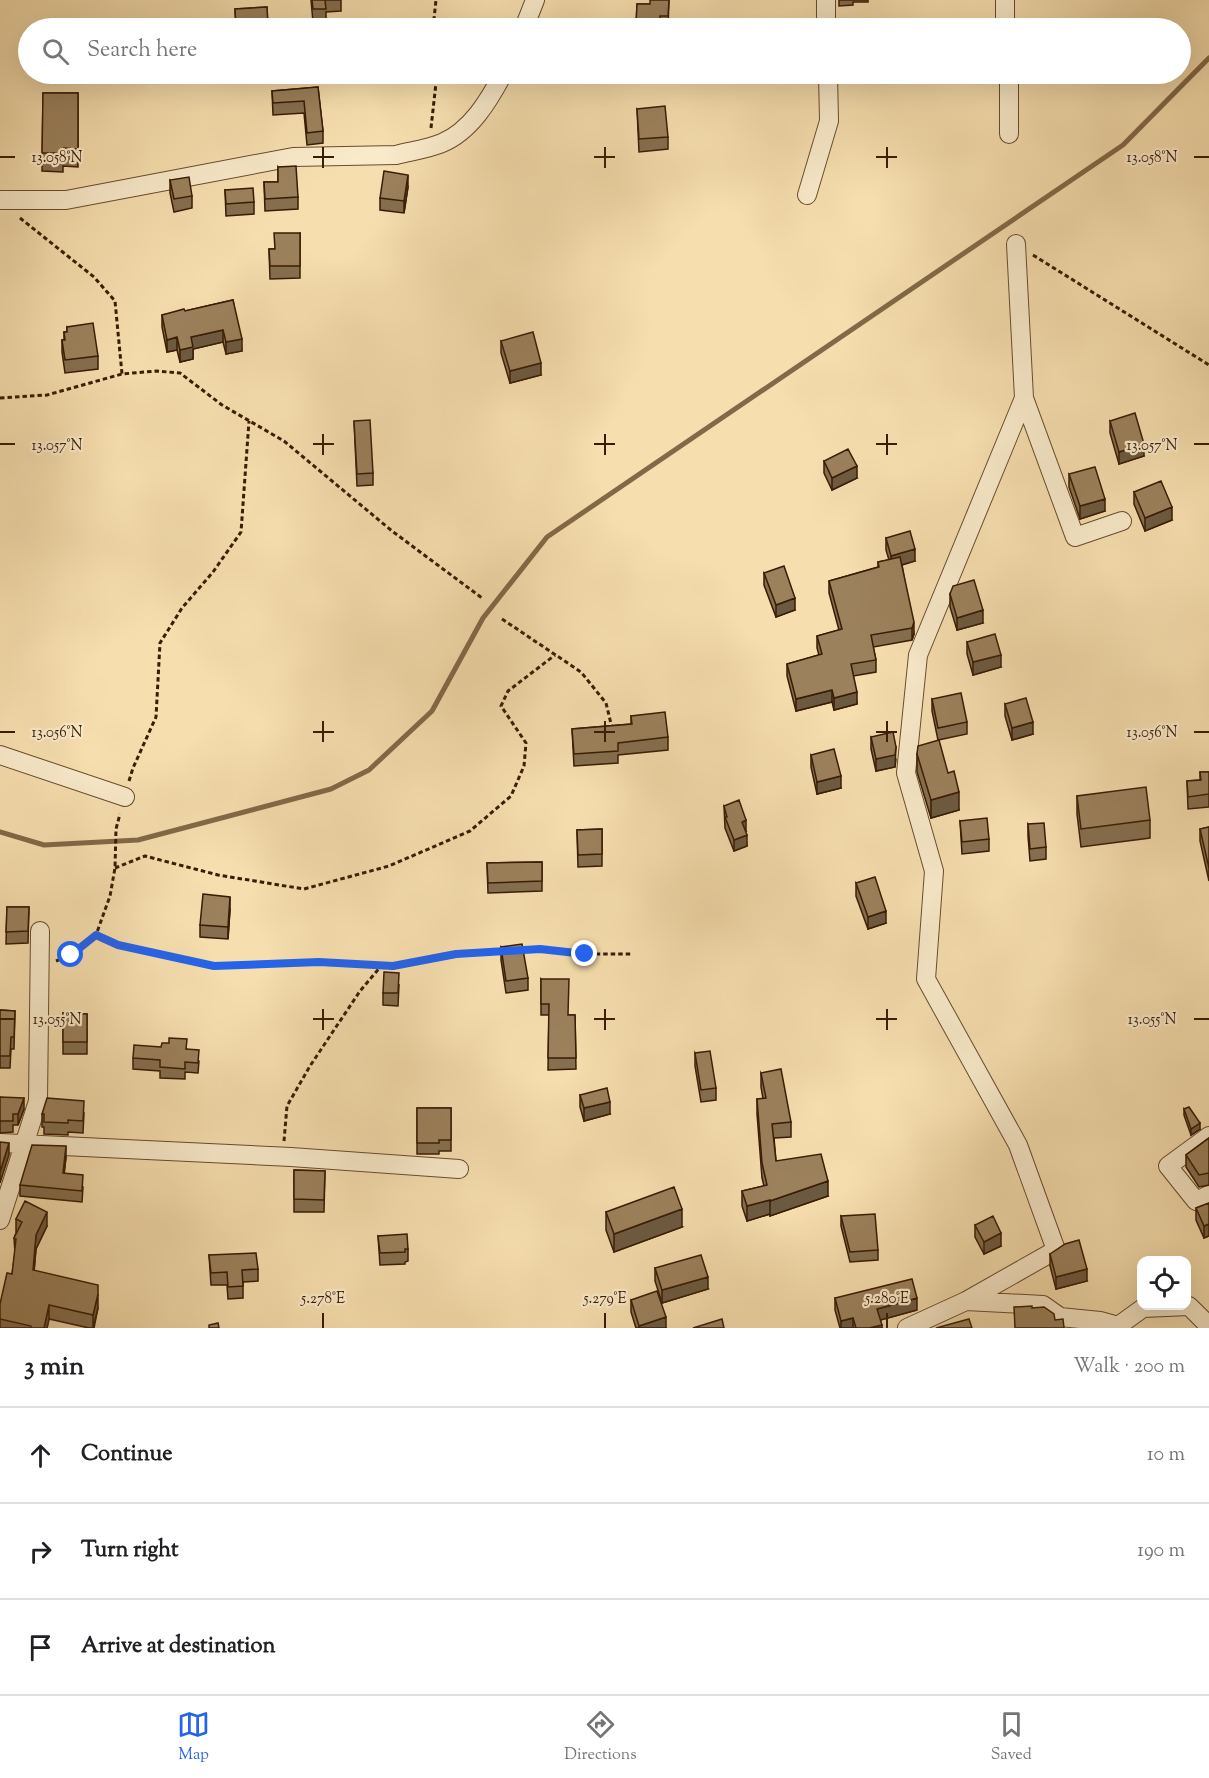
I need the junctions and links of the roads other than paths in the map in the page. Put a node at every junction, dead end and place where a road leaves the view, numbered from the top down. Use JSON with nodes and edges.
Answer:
{"nodes":[{"id":1,"x":535,"y":0,"type":"edge"},
{"id":2,"x":826,"y":0,"type":"edge"},
{"id":3,"x":1005,"y":0,"type":"edge"},
{"id":4,"x":528,"y":18,"type":"edge"},
{"id":5,"x":826,"y":18,"type":"edge"},
{"id":6,"x":1005,"y":18,"type":"edge"},
{"id":7,"x":498,"y":84,"type":"edge"},
{"id":8,"x":828,"y":84,"type":"edge"},
{"id":9,"x":1009,"y":84,"type":"edge"},
{"id":10,"x":1009,"y":134,"type":"dead end"},
{"id":11,"x":807,"y":195,"type":"dead end"},
{"id":12,"x":1,"y":200,"type":"edge"},
{"id":13,"x":1016,"y":244,"type":"road end"},
{"id":14,"x":1024,"y":398,"type":"junction"},
{"id":15,"x":1122,"y":520,"type":"dead end"},
{"id":16,"x":0,"y":755,"type":"edge"},
{"id":17,"x":125,"y":797,"type":"road end"},
{"id":18,"x":40,"y":932,"type":"dead end"},
{"id":19,"x":1209,"y":1136,"type":"edge"},
{"id":20,"x":0,"y":1143,"type":"edge"},
{"id":21,"x":23,"y":1144,"type":"junction"},
{"id":22,"x":459,"y":1169,"type":"dead end"},
{"id":23,"x":1209,"y":1195,"type":"edge"},
{"id":24,"x":0,"y":1220,"type":"edge"},
{"id":25,"x":966,"y":1301,"type":"junction"},
{"id":26,"x":1191,"y":1308,"type":"edge"},
{"id":27,"x":1141,"y":1310,"type":"edge"},
{"id":28,"x":1190,"y":1310,"type":"edge"},
{"id":29,"x":1124,"y":1326,"type":"edge"},
{"id":30,"x":1209,"y":1326,"type":"edge"},
{"id":31,"x":907,"y":1328,"type":"edge"},
{"id":32,"x":1193,"y":1328,"type":"edge"}],
"edges":[{"from":1,"to":4,"type":"street"},
{"from":2,"to":5,"type":"street"},
{"from":3,"to":6,"type":"street"},
{"from":7,"to":12,"type":"street"},
{"from":8,"to":11,"type":"street"},
{"from":9,"to":10,"type":"street"},
{"from":13,"to":14,"type":"street"},
{"from":14,"to":15,"type":"street"},
{"from":14,"to":25,"type":"street"},
{"from":16,"to":17,"type":"street"},
{"from":18,"to":21,"type":"street"},
{"from":19,"to":23,"type":"street"},
{"from":20,"to":21,"type":"street"},
{"from":21,"to":22,"type":"street"},
{"from":21,"to":24,"type":"street"},
{"from":25,"to":29,"type":"street"},
{"from":25,"to":31,"type":"street"},
{"from":26,"to":30,"type":"street"},
{"from":27,"to":29,"type":"street"},
{"from":28,"to":32,"type":"street"}]}
